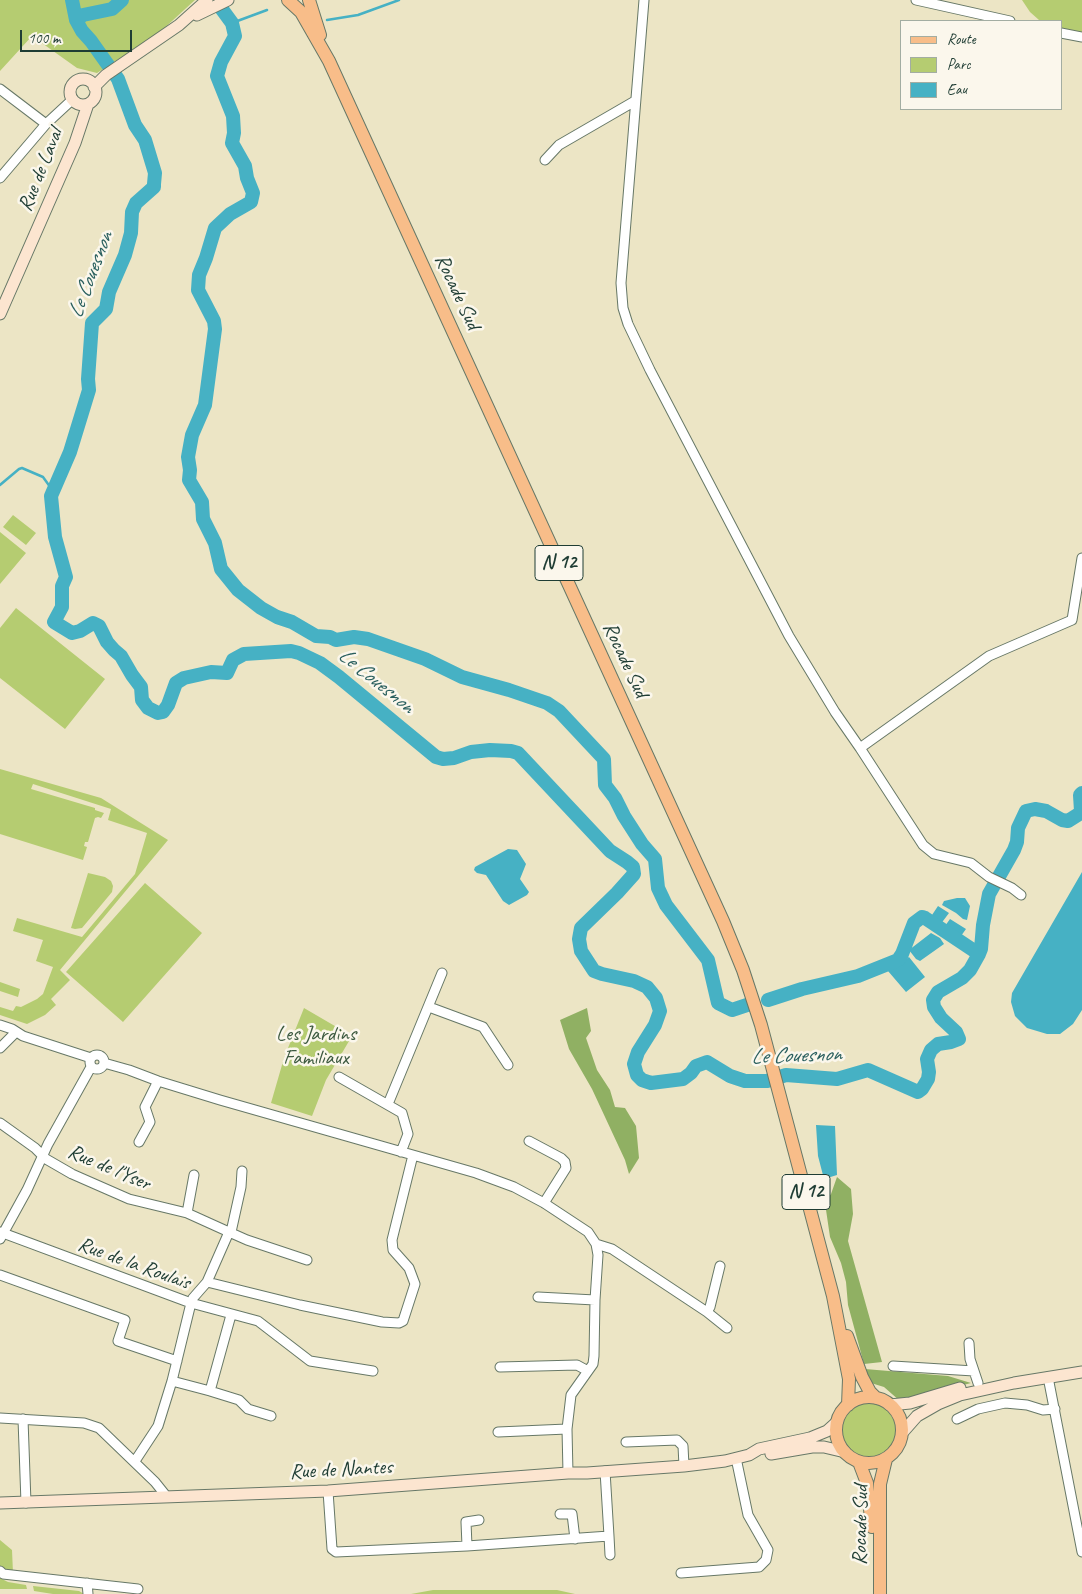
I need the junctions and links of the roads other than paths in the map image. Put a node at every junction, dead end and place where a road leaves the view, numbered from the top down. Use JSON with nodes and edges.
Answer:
{"nodes":[{"id":1,"x":207,"y":0,"type":"edge"},
{"id":2,"x":228,"y":0,"type":"edge"},
{"id":3,"x":288,"y":0,"type":"edge"},
{"id":4,"x":309,"y":0,"type":"edge"},
{"id":5,"x":644,"y":0,"type":"edge"},
{"id":6,"x":916,"y":0,"type":"edge"},
{"id":7,"x":1006,"y":20,"type":"edge"},
{"id":8,"x":184,"y":22,"type":"junction"},
{"id":9,"x":1062,"y":32,"type":"edge"},
{"id":10,"x":1082,"y":37,"type":"edge"},
{"id":11,"x":329,"y":61,"type":"junction"},
{"id":12,"x":93,"y":85,"type":"junction"},
{"id":13,"x":0,"y":89,"type":"edge"},
{"id":14,"x":635,"y":101,"type":"junction"},
{"id":15,"x":80,"y":103,"type":"junction"},
{"id":16,"x":46,"y":124,"type":"junction"},
{"id":17,"x":545,"y":160,"type":"dead end"},
{"id":18,"x":0,"y":178,"type":"edge"},
{"id":19,"x":0,"y":314,"type":"edge"},
{"id":20,"x":1082,"y":558,"type":"edge"},
{"id":21,"x":860,"y":748,"type":"junction"},
{"id":22,"x":1020,"y":895,"type":"dead end"},
{"id":23,"x":442,"y":973,"type":"dead end"},
{"id":24,"x":430,"y":1007,"type":"junction"},
{"id":25,"x":0,"y":1025,"type":"edge"},
{"id":26,"x":16,"y":1032,"type":"junction"},
{"id":27,"x":0,"y":1048,"type":"edge"},
{"id":28,"x":91,"y":1063,"type":"junction"},
{"id":29,"x":508,"y":1066,"type":"dead end"},
{"id":30,"x":339,"y":1077,"type":"dead end"},
{"id":31,"x":158,"y":1081,"type":"junction"},
{"id":32,"x":388,"y":1104,"type":"junction"},
{"id":33,"x":0,"y":1123,"type":"edge"},
{"id":34,"x":529,"y":1141,"type":"dead end"},
{"id":35,"x":139,"y":1142,"type":"dead end"},
{"id":36,"x":401,"y":1152,"type":"junction"},
{"id":37,"x":43,"y":1156,"type":"junction"},
{"id":38,"x":412,"y":1156,"type":"junction"},
{"id":39,"x":242,"y":1170,"type":"dead end"},
{"id":40,"x":194,"y":1175,"type":"dead end"},
{"id":41,"x":544,"y":1203,"type":"junction"},
{"id":42,"x":187,"y":1213,"type":"junction"},
{"id":43,"x":230,"y":1232,"type":"junction"},
{"id":44,"x":1,"y":1235,"type":"edge"},
{"id":45,"x":596,"y":1244,"type":"junction"},
{"id":46,"x":307,"y":1260,"type":"dead end"},
{"id":47,"x":720,"y":1266,"type":"dead end"},
{"id":48,"x":0,"y":1275,"type":"edge"},
{"id":49,"x":207,"y":1282,"type":"junction"},
{"id":50,"x":833,"y":1296,"type":"junction"},
{"id":51,"x":538,"y":1297,"type":"dead end"},
{"id":52,"x":595,"y":1300,"type":"junction"},
{"id":53,"x":191,"y":1303,"type":"junction"},
{"id":54,"x":707,"y":1312,"type":"junction"},
{"id":55,"x":231,"y":1315,"type":"junction"},
{"id":56,"x":727,"y":1328,"type":"dead end"},
{"id":57,"x":969,"y":1343,"type":"dead end"},
{"id":58,"x":177,"y":1361,"type":"junction"},
{"id":59,"x":893,"y":1366,"type":"dead end"},
{"id":60,"x":500,"y":1367,"type":"dead end"},
{"id":61,"x":374,"y":1371,"type":"dead end"},
{"id":62,"x":588,"y":1372,"type":"junction"},
{"id":63,"x":1082,"y":1372,"type":"edge"},
{"id":64,"x":1048,"y":1377,"type":"junction"},
{"id":65,"x":172,"y":1381,"type":"junction"},
{"id":66,"x":975,"y":1382,"type":"junction"},
{"id":67,"x":210,"y":1391,"type":"junction"},
{"id":68,"x":876,"y":1398,"type":"junction"},
{"id":69,"x":848,"y":1405,"type":"junction"},
{"id":70,"x":890,"y":1405,"type":"junction"},
{"id":71,"x":1055,"y":1409,"type":"junction"},
{"id":72,"x":271,"y":1416,"type":"dead end"},
{"id":73,"x":0,"y":1418,"type":"edge"},
{"id":74,"x":23,"y":1419,"type":"junction"},
{"id":75,"x":957,"y":1419,"type":"dead end"},
{"id":76,"x":837,"y":1422,"type":"junction"},
{"id":77,"x":567,"y":1429,"type":"junction"},
{"id":78,"x":498,"y":1432,"type":"dead end"},
{"id":79,"x":902,"y":1433,"type":"junction"},
{"id":80,"x":626,"y":1442,"type":"dead end"},
{"id":81,"x":845,"y":1452,"type":"junction"},
{"id":82,"x":749,"y":1454,"type":"junction"},
{"id":83,"x":736,"y":1458,"type":"junction"},
{"id":84,"x":886,"y":1458,"type":"junction"},
{"id":85,"x":134,"y":1461,"type":"junction"},
{"id":86,"x":859,"y":1462,"type":"junction"},
{"id":87,"x":684,"y":1466,"type":"junction"},
{"id":88,"x":605,"y":1471,"type":"junction"},
{"id":89,"x":568,"y":1473,"type":"junction"},
{"id":90,"x":328,"y":1491,"type":"junction"},
{"id":91,"x":167,"y":1497,"type":"junction"},
{"id":92,"x":0,"y":1503,"type":"edge"},
{"id":93,"x":26,"y":1503,"type":"junction"},
{"id":94,"x":560,"y":1514,"type":"dead end"},
{"id":95,"x":479,"y":1520,"type":"dead end"},
{"id":96,"x":609,"y":1536,"type":"junction"},
{"id":97,"x":575,"y":1539,"type":"junction"},
{"id":98,"x":467,"y":1546,"type":"junction"},
{"id":99,"x":1082,"y":1552,"type":"edge"},
{"id":100,"x":610,"y":1555,"type":"dead end"},
{"id":101,"x":0,"y":1571,"type":"edge"},
{"id":102,"x":681,"y":1573,"type":"dead end"},
{"id":103,"x":87,"y":1583,"type":"junction"},
{"id":104,"x":138,"y":1589,"type":"dead end"},
{"id":105,"x":88,"y":1594,"type":"edge"},
{"id":106,"x":880,"y":1594,"type":"edge"}],
"edges":[{"from":1,"to":8,"type":"main road"},
{"from":2,"to":8,"type":"main road"},
{"from":3,"to":11,"type":"main road","name":"Rocade Sud","number":"N 12"},
{"from":4,"to":11,"type":"main road","name":"Rocade Sud","number":"N 12"},
{"from":5,"to":14,"type":"street"},
{"from":6,"to":7,"type":"street"},
{"from":8,"to":12,"type":"main road"},
{"from":9,"to":10,"type":"street"},
{"from":11,"to":50,"type":"main road","name":"Rocade Sud","number":"N 12"},
{"from":12,"to":15,"type":"main road"},
{"from":12,"to":15,"type":"main road"},
{"from":13,"to":16,"type":"street"},
{"from":14,"to":17,"type":"street"},
{"from":14,"to":21,"type":"street"},
{"from":15,"to":16,"type":"street"},
{"from":15,"to":19,"type":"main road","name":"Rue de Laval"},
{"from":16,"to":18,"type":"street"},
{"from":20,"to":21,"type":"street"},
{"from":21,"to":22,"type":"street"},
{"from":23,"to":24,"type":"street"},
{"from":24,"to":29,"type":"street"},
{"from":24,"to":32,"type":"street"},
{"from":25,"to":26,"type":"street"},
{"from":26,"to":27,"type":"street"},
{"from":26,"to":28,"type":"street"},
{"from":28,"to":31,"type":"street"},
{"from":28,"to":37,"type":"street"},
{"from":30,"to":32,"type":"street"},
{"from":31,"to":35,"type":"street"},
{"from":31,"to":36,"type":"street"},
{"from":32,"to":36,"type":"street"},
{"from":33,"to":37,"type":"street","name":"Rue de l'Yser"},
{"from":34,"to":41,"type":"street"},
{"from":36,"to":38,"type":"street"},
{"from":37,"to":42,"type":"street","name":"Rue de l'Yser"},
{"from":37,"to":44,"type":"street"},
{"from":38,"to":41,"type":"street"},
{"from":38,"to":49,"type":"street"},
{"from":39,"to":43,"type":"street"},
{"from":40,"to":42,"type":"street"},
{"from":41,"to":45,"type":"street"},
{"from":42,"to":43,"type":"street","name":"Rue de l'Yser"},
{"from":43,"to":46,"type":"street","name":"Rue de l'Yser"},
{"from":43,"to":49,"type":"street"},
{"from":44,"to":53,"type":"street","name":"Rue de la Roulais"},
{"from":45,"to":52,"type":"street"},
{"from":45,"to":54,"type":"street"},
{"from":47,"to":54,"type":"street"},
{"from":48,"to":58,"type":"street"},
{"from":49,"to":53,"type":"street"},
{"from":50,"to":68,"type":"main road","name":"Rocade Sud","number":"N 12"},
{"from":50,"to":69,"type":"main road","name":"Rocade Sud","number":"N 12"},
{"from":51,"to":52,"type":"street"},
{"from":52,"to":62,"type":"street"},
{"from":53,"to":55,"type":"street","name":"Rue de la Roulais"},
{"from":53,"to":58,"type":"street"},
{"from":54,"to":56,"type":"street"},
{"from":55,"to":61,"type":"street","name":"Rue de la Roulais"},
{"from":55,"to":67,"type":"street"},
{"from":57,"to":66,"type":"street"},
{"from":58,"to":65,"type":"street"},
{"from":59,"to":66,"type":"street"},
{"from":60,"to":62,"type":"street"},
{"from":62,"to":77,"type":"street"},
{"from":63,"to":64,"type":"main road"},
{"from":64,"to":66,"type":"main road"},
{"from":64,"to":71,"type":"street"},
{"from":65,"to":67,"type":"street"},
{"from":65,"to":85,"type":"street"},
{"from":66,"to":70,"type":"main road"},
{"from":66,"to":79,"type":"main road"},
{"from":67,"to":72,"type":"street"},
{"from":68,"to":69,"type":"main road"},
{"from":68,"to":70,"type":"main road"},
{"from":69,"to":76,"type":"main road"},
{"from":70,"to":79,"type":"main road"},
{"from":71,"to":75,"type":"street"},
{"from":71,"to":99,"type":"street"},
{"from":73,"to":74,"type":"street"},
{"from":74,"to":85,"type":"street"},
{"from":74,"to":93,"type":"street"},
{"from":76,"to":81,"type":"main road"},
{"from":76,"to":82,"type":"main road","name":"Rue de Nantes"},
{"from":77,"to":78,"type":"street"},
{"from":77,"to":89,"type":"street"},
{"from":79,"to":84,"type":"main road"},
{"from":80,"to":87,"type":"street"},
{"from":81,"to":82,"type":"main road","name":"Rue de Nantes"},
{"from":81,"to":86,"type":"main road"},
{"from":82,"to":83,"type":"main road","name":"Rue de Nantes"},
{"from":83,"to":87,"type":"main road","name":"Rue de Nantes"},
{"from":83,"to":102,"type":"street"},
{"from":84,"to":86,"type":"main road"},
{"from":84,"to":106,"type":"main road","name":"Rocade Sud"},
{"from":85,"to":91,"type":"street"},
{"from":86,"to":106,"type":"main road","name":"Rocade Sud"},
{"from":87,"to":88,"type":"main road","name":"Rue de Nantes"},
{"from":88,"to":89,"type":"main road","name":"Rue de Nantes"},
{"from":88,"to":96,"type":"street"},
{"from":89,"to":90,"type":"main road","name":"Rue de Nantes"},
{"from":90,"to":91,"type":"main road","name":"Rue de Nantes"},
{"from":90,"to":98,"type":"street"},
{"from":91,"to":93,"type":"main road","name":"Rue de Nantes"},
{"from":92,"to":93,"type":"main road","name":"Rue de Nantes"},
{"from":94,"to":97,"type":"street"},
{"from":95,"to":98,"type":"street"},
{"from":96,"to":97,"type":"street"},
{"from":96,"to":100,"type":"street"},
{"from":97,"to":98,"type":"street"},
{"from":101,"to":103,"type":"street"},
{"from":103,"to":104,"type":"street"},
{"from":103,"to":105,"type":"street"}]}
